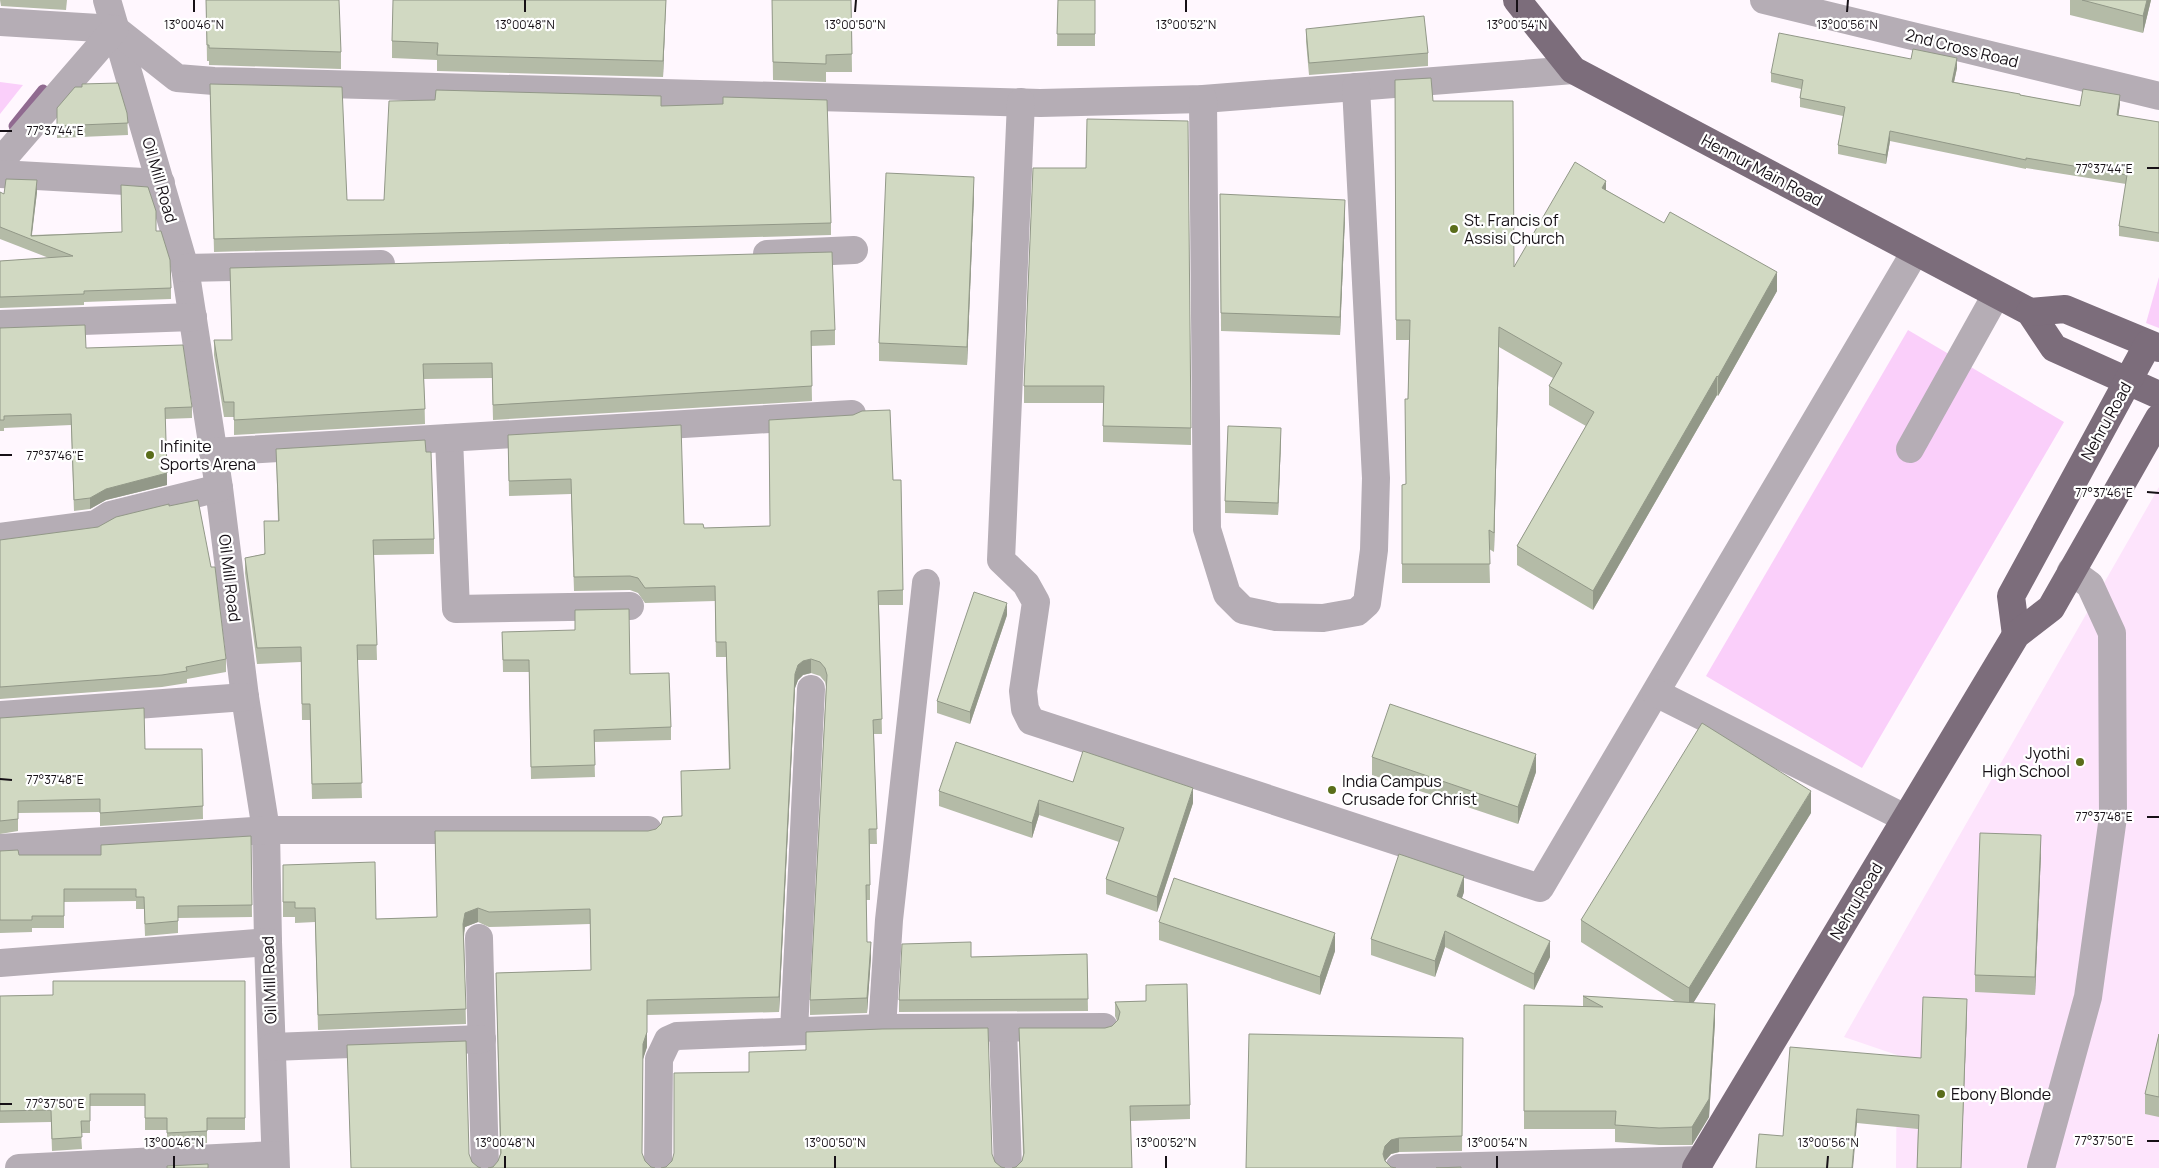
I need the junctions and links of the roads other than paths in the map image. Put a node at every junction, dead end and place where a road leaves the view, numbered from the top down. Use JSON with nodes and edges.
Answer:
{"nodes":[{"id":1,"x":107,"y":0,"type":"edge"},
{"id":2,"x":1517,"y":0,"type":"edge"},
{"id":3,"x":1764,"y":0,"type":"edge"},
{"id":4,"x":0,"y":22,"type":"edge"},
{"id":5,"x":115,"y":29,"type":"junction"},
{"id":6,"x":1573,"y":70,"type":"junction"},
{"id":7,"x":1356,"y":87,"type":"junction"},
{"id":8,"x":2159,"y":96,"type":"edge"},
{"id":9,"x":1203,"y":99,"type":"junction"},
{"id":10,"x":1021,"y":102,"type":"junction"},
{"id":11,"x":0,"y":162,"type":"edge"},
{"id":12,"x":0,"y":174,"type":"edge"},
{"id":13,"x":161,"y":183,"type":"junction"},
{"id":14,"x":854,"y":250,"type":"dead end"},
{"id":15,"x":1915,"y":252,"type":"junction"},
{"id":16,"x":746,"y":255,"type":"edge"},
{"id":17,"x":402,"y":263,"type":"edge"},
{"id":18,"x":186,"y":268,"type":"junction"},
{"id":19,"x":1996,"y":295,"type":"junction"},
{"id":20,"x":2030,"y":312,"type":"junction"},
{"id":21,"x":193,"y":317,"type":"junction"},
{"id":22,"x":0,"y":324,"type":"edge"},
{"id":23,"x":2154,"y":346,"type":"edge"},
{"id":24,"x":2128,"y":381,"type":"junction"},
{"id":25,"x":2159,"y":395,"type":"edge"},
{"id":26,"x":852,"y":414,"type":"edge"},
{"id":27,"x":2159,"y":418,"type":"edge"},
{"id":28,"x":449,"y":438,"type":"junction"},
{"id":29,"x":1910,"y":449,"type":"dead end"},
{"id":30,"x":213,"y":452,"type":"junction"},
{"id":31,"x":218,"y":488,"type":"junction"},
{"id":32,"x":0,"y":536,"type":"edge"},
{"id":33,"x":2071,"y":572,"type":"junction"},
{"id":34,"x":926,"y":583,"type":"dead end"},
{"id":35,"x":630,"y":606,"type":"dead end"},
{"id":36,"x":2016,"y":635,"type":"junction"},
{"id":37,"x":811,"y":689,"type":"dead end"},
{"id":38,"x":1656,"y":693,"type":"junction"},
{"id":39,"x":245,"y":697,"type":"junction"},
{"id":40,"x":0,"y":715,"type":"edge"},
{"id":41,"x":1905,"y":818,"type":"junction"},
{"id":42,"x":266,"y":830,"type":"junction"},
{"id":43,"x":648,"y":830,"type":"edge"},
{"id":44,"x":0,"y":848,"type":"edge"},
{"id":45,"x":479,"y":938,"type":"dead end"},
{"id":46,"x":268,"y":942,"type":"junction"},
{"id":47,"x":0,"y":962,"type":"edge"},
{"id":48,"x":1104,"y":1027,"type":"edge"},
{"id":49,"x":882,"y":1028,"type":"junction"},
{"id":50,"x":1003,"y":1028,"type":"junction"},
{"id":51,"x":794,"y":1031,"type":"junction"},
{"id":52,"x":482,"y":1039,"type":"junction"},
{"id":53,"x":272,"y":1047,"type":"junction"},
{"id":54,"x":276,"y":1161,"type":"edge"},
{"id":55,"x":1699,"y":1164,"type":"edge"},
{"id":56,"x":19,"y":1168,"type":"edge"},
{"id":57,"x":485,"y":1168,"type":"edge"},
{"id":58,"x":658,"y":1168,"type":"edge"},
{"id":59,"x":1008,"y":1168,"type":"edge"},
{"id":60,"x":1398,"y":1168,"type":"edge"},
{"id":61,"x":2041,"y":1168,"type":"edge"}],
"edges":[{"from":1,"to":5,"type":"street","name":"Oil Mill Road"},
{"from":2,"to":6,"type":"main road","name":"Hennur Main Road"},
{"from":3,"to":8,"type":"street","name":"2nd Cross Road"},
{"from":4,"to":5,"type":"street"},
{"from":5,"to":10,"type":"street"},
{"from":5,"to":11,"type":"street"},
{"from":5,"to":13,"type":"street","name":"Oil Mill Road"},
{"from":6,"to":7,"type":"street"},
{"from":6,"to":15,"type":"main road","name":"Hennur Main Road"},
{"from":7,"to":9,"type":"street"},
{"from":7,"to":9,"type":"street"},
{"from":9,"to":10,"type":"street"},
{"from":10,"to":38,"type":"street"},
{"from":12,"to":13,"type":"street"},
{"from":13,"to":18,"type":"street","name":"Oil Mill Road"},
{"from":14,"to":16,"type":"street"},
{"from":15,"to":19,"type":"main road","name":"Hennur Main Road"},
{"from":15,"to":38,"type":"street"},
{"from":17,"to":18,"type":"street"},
{"from":18,"to":21,"type":"street","name":"Oil Mill Road"},
{"from":19,"to":20,"type":"main road","name":"Hennur Main Road"},
{"from":19,"to":29,"type":"street"},
{"from":20,"to":23,"type":"main road"},
{"from":20,"to":24,"type":"main road","name":"Hennur Main Road"},
{"from":21,"to":22,"type":"street"},
{"from":21,"to":30,"type":"street","name":"Oil Mill Road"},
{"from":23,"to":24,"type":"main road","name":"Nehru Road"},
{"from":24,"to":25,"type":"main road","name":"Hennur Main Road"},
{"from":24,"to":36,"type":"main road","name":"Nehru Road"},
{"from":26,"to":28,"type":"street"},
{"from":27,"to":33,"type":"main road","name":"Nehru Road"},
{"from":28,"to":30,"type":"street"},
{"from":28,"to":35,"type":"street"},
{"from":30,"to":31,"type":"street","name":"Oil Mill Road"},
{"from":31,"to":32,"type":"street"},
{"from":31,"to":39,"type":"street","name":"Oil Mill Road"},
{"from":33,"to":36,"type":"main road","name":"Nehru Road"},
{"from":33,"to":61,"type":"street"},
{"from":34,"to":49,"type":"street"},
{"from":36,"to":41,"type":"main road","name":"Nehru Road"},
{"from":37,"to":51,"type":"street"},
{"from":38,"to":41,"type":"street"},
{"from":39,"to":40,"type":"street"},
{"from":39,"to":42,"type":"street","name":"Oil Mill Road"},
{"from":41,"to":55,"type":"main road","name":"Nehru Road"},
{"from":42,"to":43,"type":"street"},
{"from":42,"to":44,"type":"street"},
{"from":42,"to":46,"type":"street","name":"Oil Mill Road"},
{"from":45,"to":52,"type":"street"},
{"from":46,"to":47,"type":"street"},
{"from":46,"to":53,"type":"street","name":"Oil Mill Road"},
{"from":48,"to":50,"type":"street"},
{"from":49,"to":50,"type":"street"},
{"from":49,"to":51,"type":"street"},
{"from":50,"to":59,"type":"street"},
{"from":51,"to":58,"type":"street"},
{"from":52,"to":53,"type":"street"},
{"from":52,"to":57,"type":"street"},
{"from":53,"to":54,"type":"street","name":"Oil Mill Road"},
{"from":54,"to":56,"type":"street"},
{"from":55,"to":60,"type":"street"}]}
